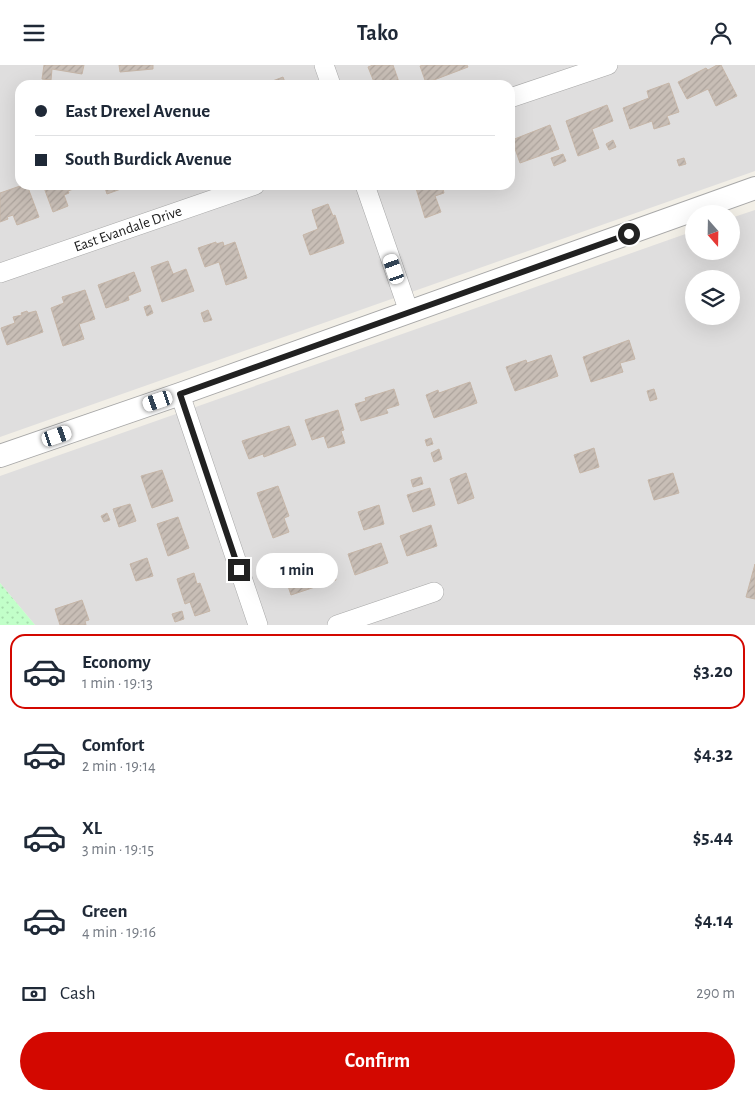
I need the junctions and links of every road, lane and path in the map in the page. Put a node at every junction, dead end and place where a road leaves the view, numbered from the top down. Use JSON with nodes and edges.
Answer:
{"nodes":[{"id":1,"x":324,"y":65,"type":"edge"},
{"id":2,"x":608,"y":65,"type":"edge"},
{"id":3,"x":329,"y":80,"type":"edge"},
{"id":4,"x":515,"y":96,"type":"edge"},
{"id":5,"x":241,"y":190,"type":"edge"},
{"id":6,"x":368,"y":190,"type":"edge"},
{"id":7,"x":749,"y":192,"type":"edge"},
{"id":8,"x":0,"y":273,"type":"edge"},
{"id":9,"x":410,"y":312,"type":"junction"},
{"id":10,"x":180,"y":394,"type":"junction"},
{"id":11,"x":0,"y":456,"type":"edge"},
{"id":12,"x":434,"y":591,"type":"dead end"},
{"id":13,"x":258,"y":625,"type":"edge"},
{"id":14,"x":337,"y":625,"type":"edge"}],
"edges":[{"from":1,"to":3,"type":"street"},
{"from":2,"to":4,"type":"street"},
{"from":5,"to":8,"type":"street","name":"East Evandale Drive"},
{"from":6,"to":9,"type":"street"},
{"from":7,"to":9,"type":"street"},
{"from":9,"to":10,"type":"street"},
{"from":10,"to":11,"type":"street"},
{"from":10,"to":13,"type":"street"},
{"from":12,"to":14,"type":"street"}]}
